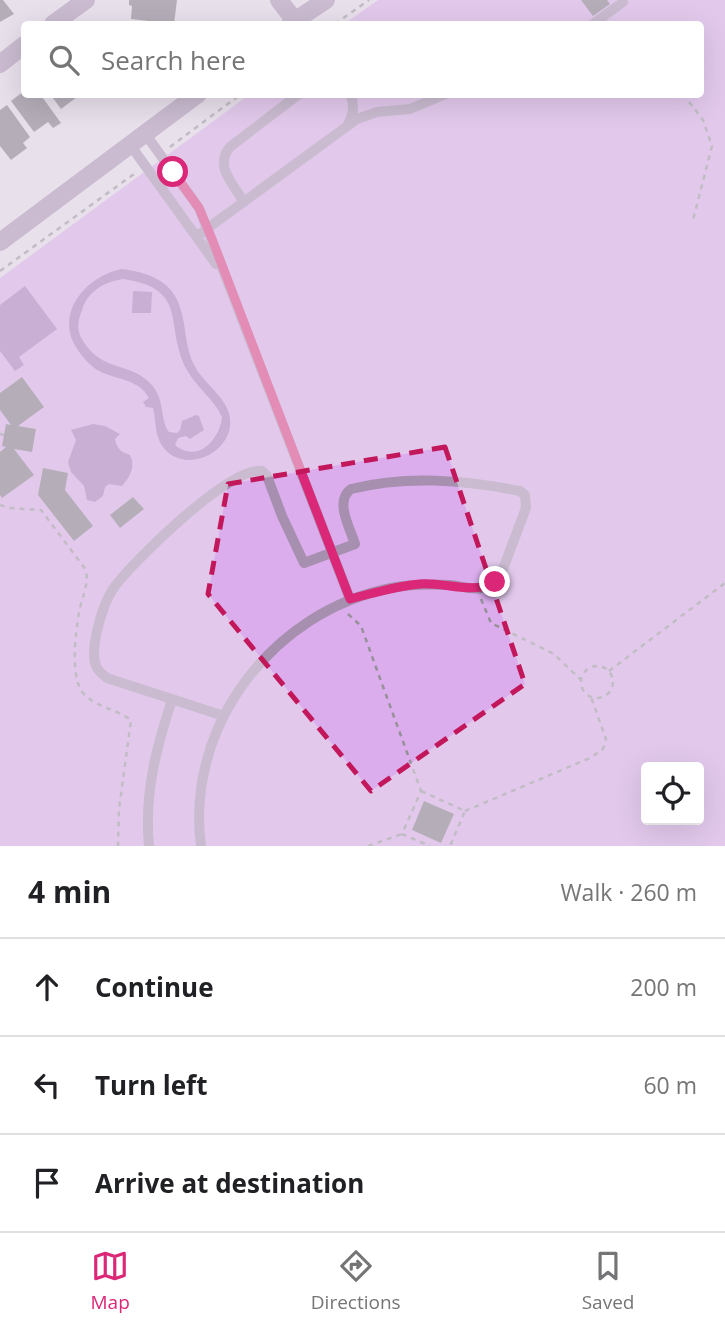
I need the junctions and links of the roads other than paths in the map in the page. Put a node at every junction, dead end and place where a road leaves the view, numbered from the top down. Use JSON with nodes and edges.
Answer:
{"nodes":[{"id":1,"x":86,"y":0,"type":"edge"},
{"id":2,"x":279,"y":0,"type":"edge"},
{"id":3,"x":622,"y":0,"type":"edge"},
{"id":4,"x":322,"y":1,"type":"edge"},
{"id":5,"x":57,"y":21,"type":"edge"},
{"id":6,"x":291,"y":21,"type":"edge"},
{"id":7,"x":295,"y":21,"type":"edge"},
{"id":8,"x":597,"y":21,"type":"edge"},
{"id":9,"x":21,"y":47,"type":"edge"},
{"id":10,"x":0,"y":64,"type":"edge"},
{"id":11,"x":193,"y":98,"type":"edge"},
{"id":12,"x":294,"y":98,"type":"edge"},
{"id":13,"x":352,"y":98,"type":"edge"},
{"id":14,"x":436,"y":98,"type":"edge"},
{"id":15,"x":346,"y":127,"type":"junction"},
{"id":16,"x":146,"y":135,"type":"junction"},
{"id":17,"x":131,"y":146,"type":"junction"},
{"id":18,"x":244,"y":202,"type":"junction"},
{"id":19,"x":207,"y":228,"type":"junction"},
{"id":20,"x":197,"y":236,"type":"junction"},
{"id":21,"x":0,"y":242,"type":"edge"},
{"id":22,"x":233,"y":292,"type":"junction"},
{"id":23,"x":332,"y":552,"type":"junction"},
{"id":24,"x":350,"y":599,"type":"junction"},
{"id":25,"x":172,"y":700,"type":"junction"},
{"id":26,"x":224,"y":716,"type":"junction"},
{"id":27,"x":149,"y":846,"type":"edge"},
{"id":28,"x":201,"y":846,"type":"edge"}],
"edges":[{"from":1,"to":5,"type":"street"},
{"from":2,"to":6,"type":"street"},
{"from":3,"to":8,"type":"lane"},
{"from":4,"to":7,"type":"street"},
{"from":9,"to":10,"type":"street"},
{"from":11,"to":16,"type":"street"},
{"from":12,"to":18,"type":"lane"},
{"from":13,"to":15,"type":"lane"},
{"from":14,"to":15,"type":"lane"},
{"from":15,"to":18,"type":"lane"},
{"from":16,"to":17,"type":"street"},
{"from":16,"to":19,"type":"lane"},
{"from":17,"to":20,"type":"lane"},
{"from":17,"to":21,"type":"street"},
{"from":18,"to":19,"type":"lane"},
{"from":19,"to":20,"type":"lane"},
{"from":19,"to":22,"type":"lane"},
{"from":20,"to":22,"type":"lane"},
{"from":22,"to":23,"type":"lane"},
{"from":23,"to":24,"type":"lane"},
{"from":23,"to":24,"type":"lane"},
{"from":23,"to":25,"type":"lane"},
{"from":24,"to":26,"type":"lane"},
{"from":25,"to":26,"type":"lane"},
{"from":25,"to":27,"type":"lane"},
{"from":26,"to":28,"type":"lane"}]}
